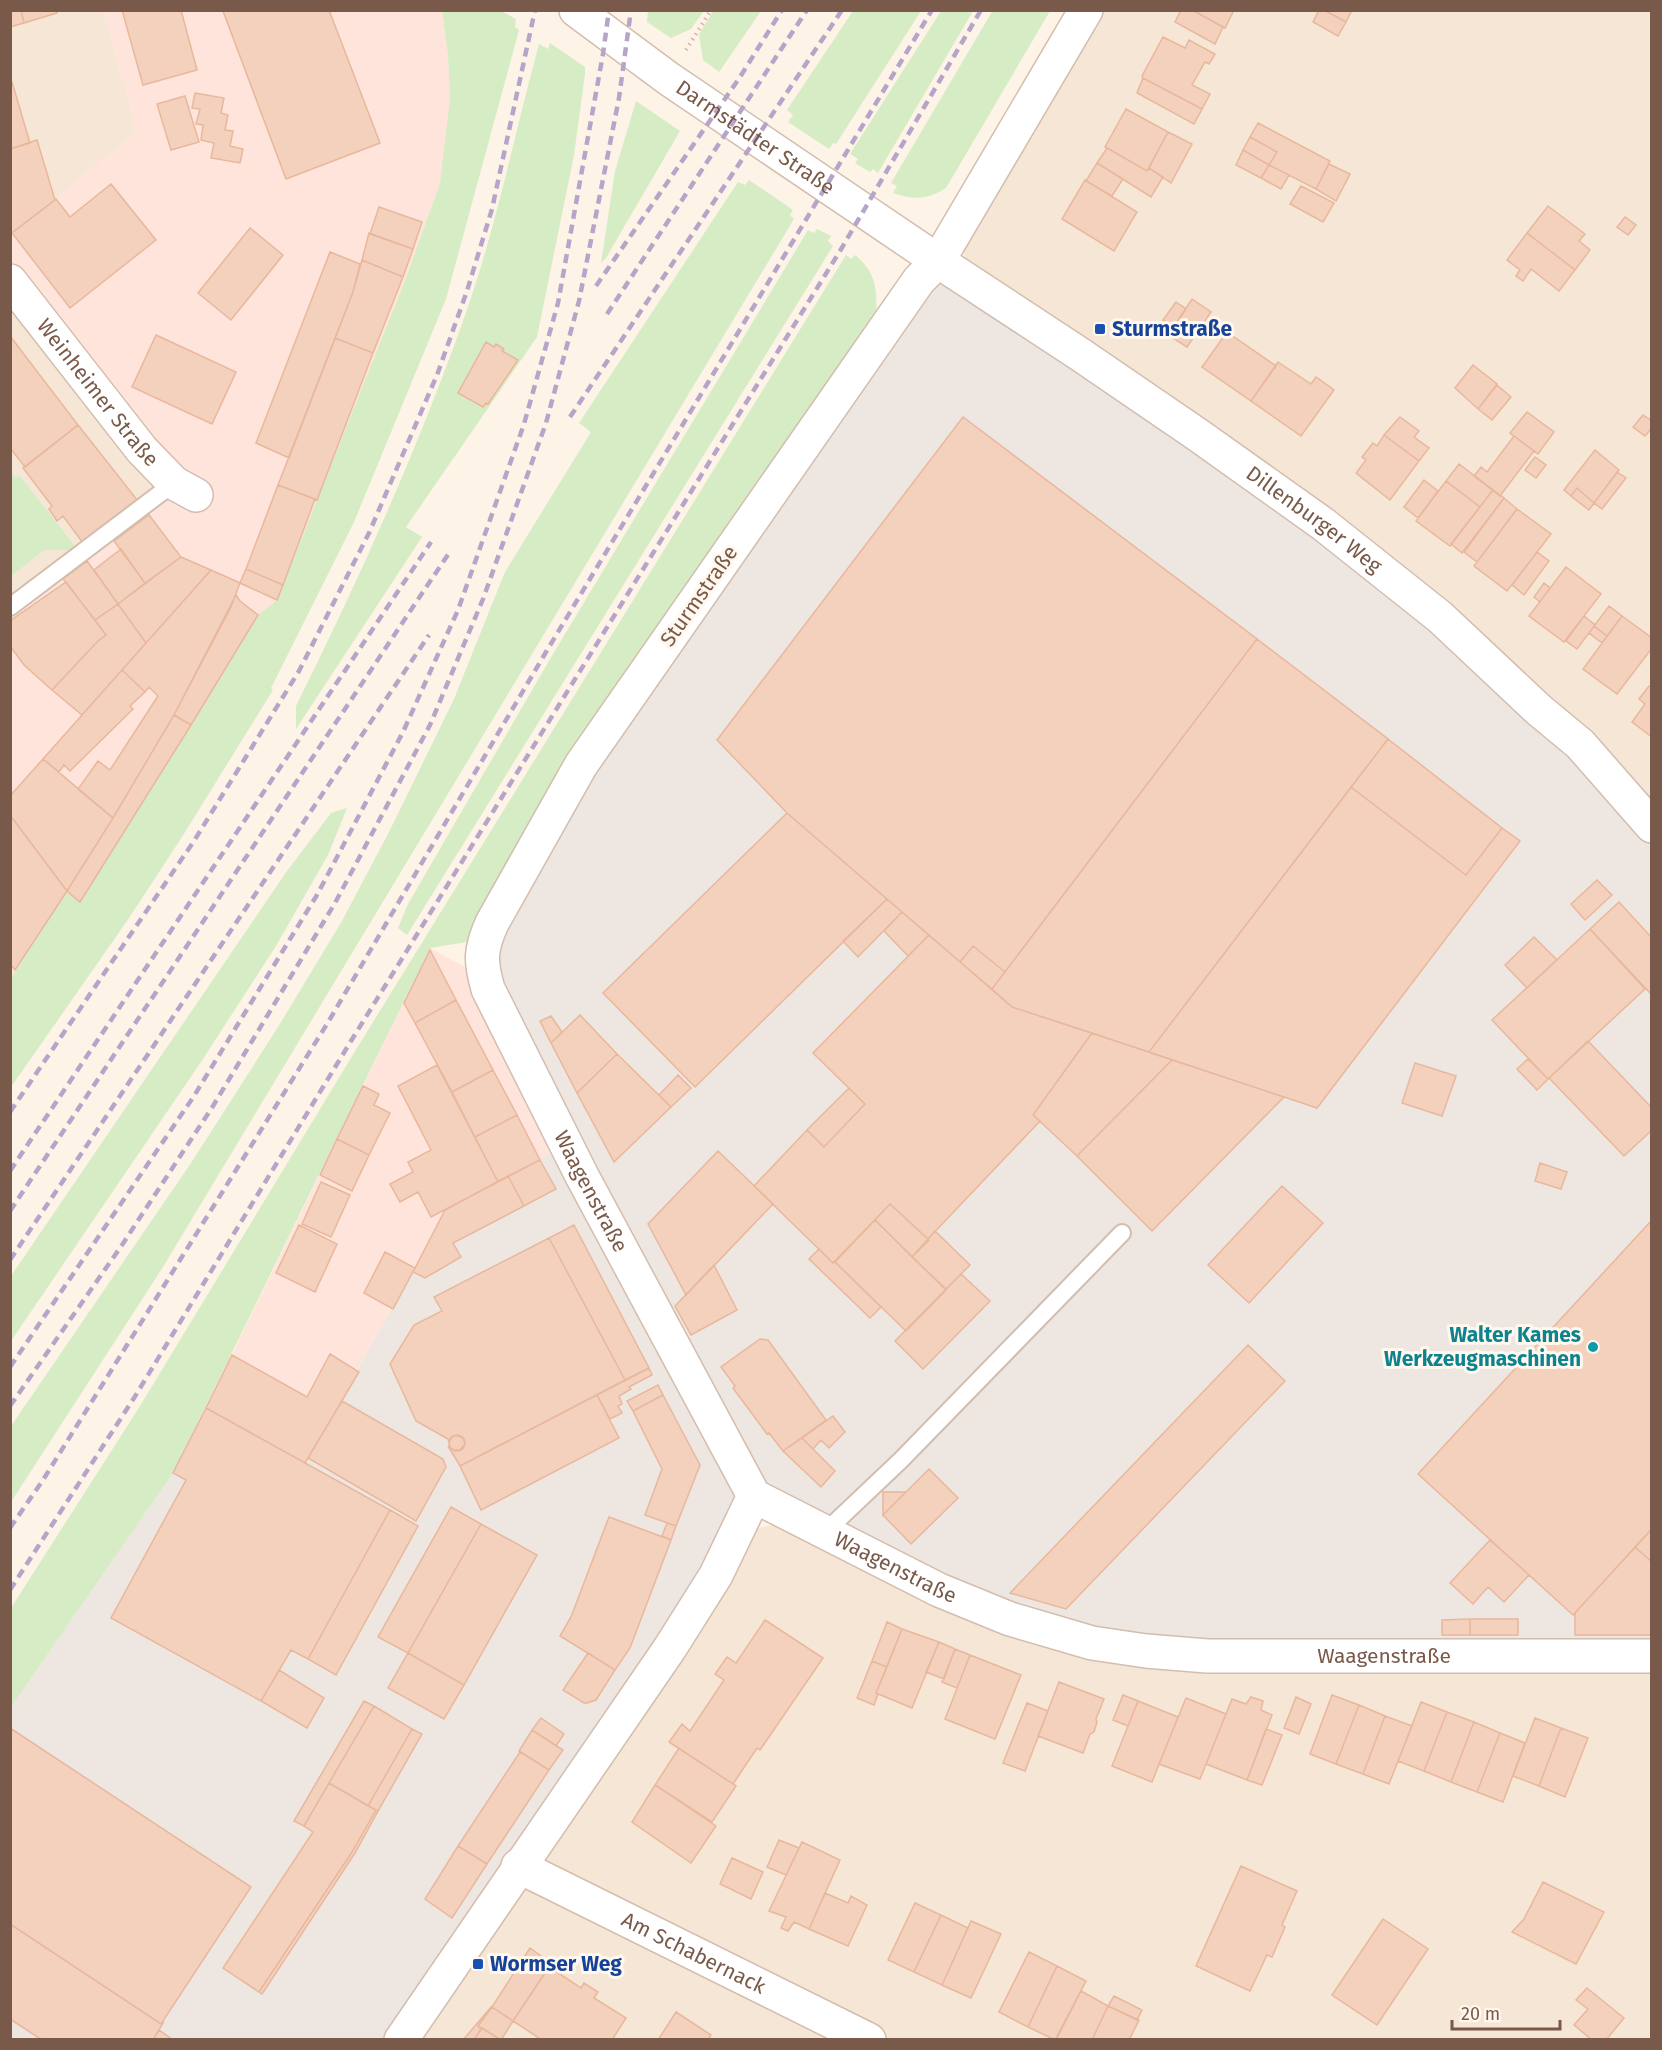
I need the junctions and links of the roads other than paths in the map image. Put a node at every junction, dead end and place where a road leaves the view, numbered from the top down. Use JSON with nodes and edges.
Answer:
{"nodes":[{"id":1,"x":576,"y":10,"type":"edge"},
{"id":2,"x":1086,"y":10,"type":"edge"},
{"id":3,"x":938,"y":261,"type":"junction"},
{"id":4,"x":10,"y":281,"type":"edge"},
{"id":5,"x":185,"y":489,"type":"joint"},
{"id":6,"x":10,"y":607,"type":"edge"},
{"id":7,"x":1652,"y":826,"type":"edge"},
{"id":8,"x":483,"y":948,"type":"joint"},
{"id":9,"x":1122,"y":1233,"type":"dead end"},
{"id":10,"x":754,"y":1496,"type":"junction"},
{"id":11,"x":825,"y":1532,"type":"junction"},
{"id":12,"x":1652,"y":1656,"type":"edge"},
{"id":13,"x":518,"y":1866,"type":"junction"},
{"id":14,"x":401,"y":2040,"type":"edge"},
{"id":15,"x":869,"y":2040,"type":"edge"}],
"edges":[{"from":1,"to":3,"type":"street","name":"Darmstädter Straße"},
{"from":2,"to":3,"type":"street","name":"Sturmstraße"},
{"from":3,"to":7,"type":"street","name":"Dillenburger Weg"},
{"from":3,"to":8,"type":"street","name":"Sturmstraße"},
{"from":4,"to":5,"type":"street","name":"Weinheimer Straße"},
{"from":5,"to":6,"type":"lane"},
{"from":8,"to":10,"type":"street","name":"Waagenstraße"},
{"from":9,"to":11,"type":"lane"},
{"from":10,"to":11,"type":"street","name":"Waagenstraße"},
{"from":10,"to":13,"type":"street"},
{"from":11,"to":12,"type":"street","name":"Waagenstraße"},
{"from":13,"to":14,"type":"street"},
{"from":13,"to":15,"type":"street","name":"Am Schabernack"}]}
